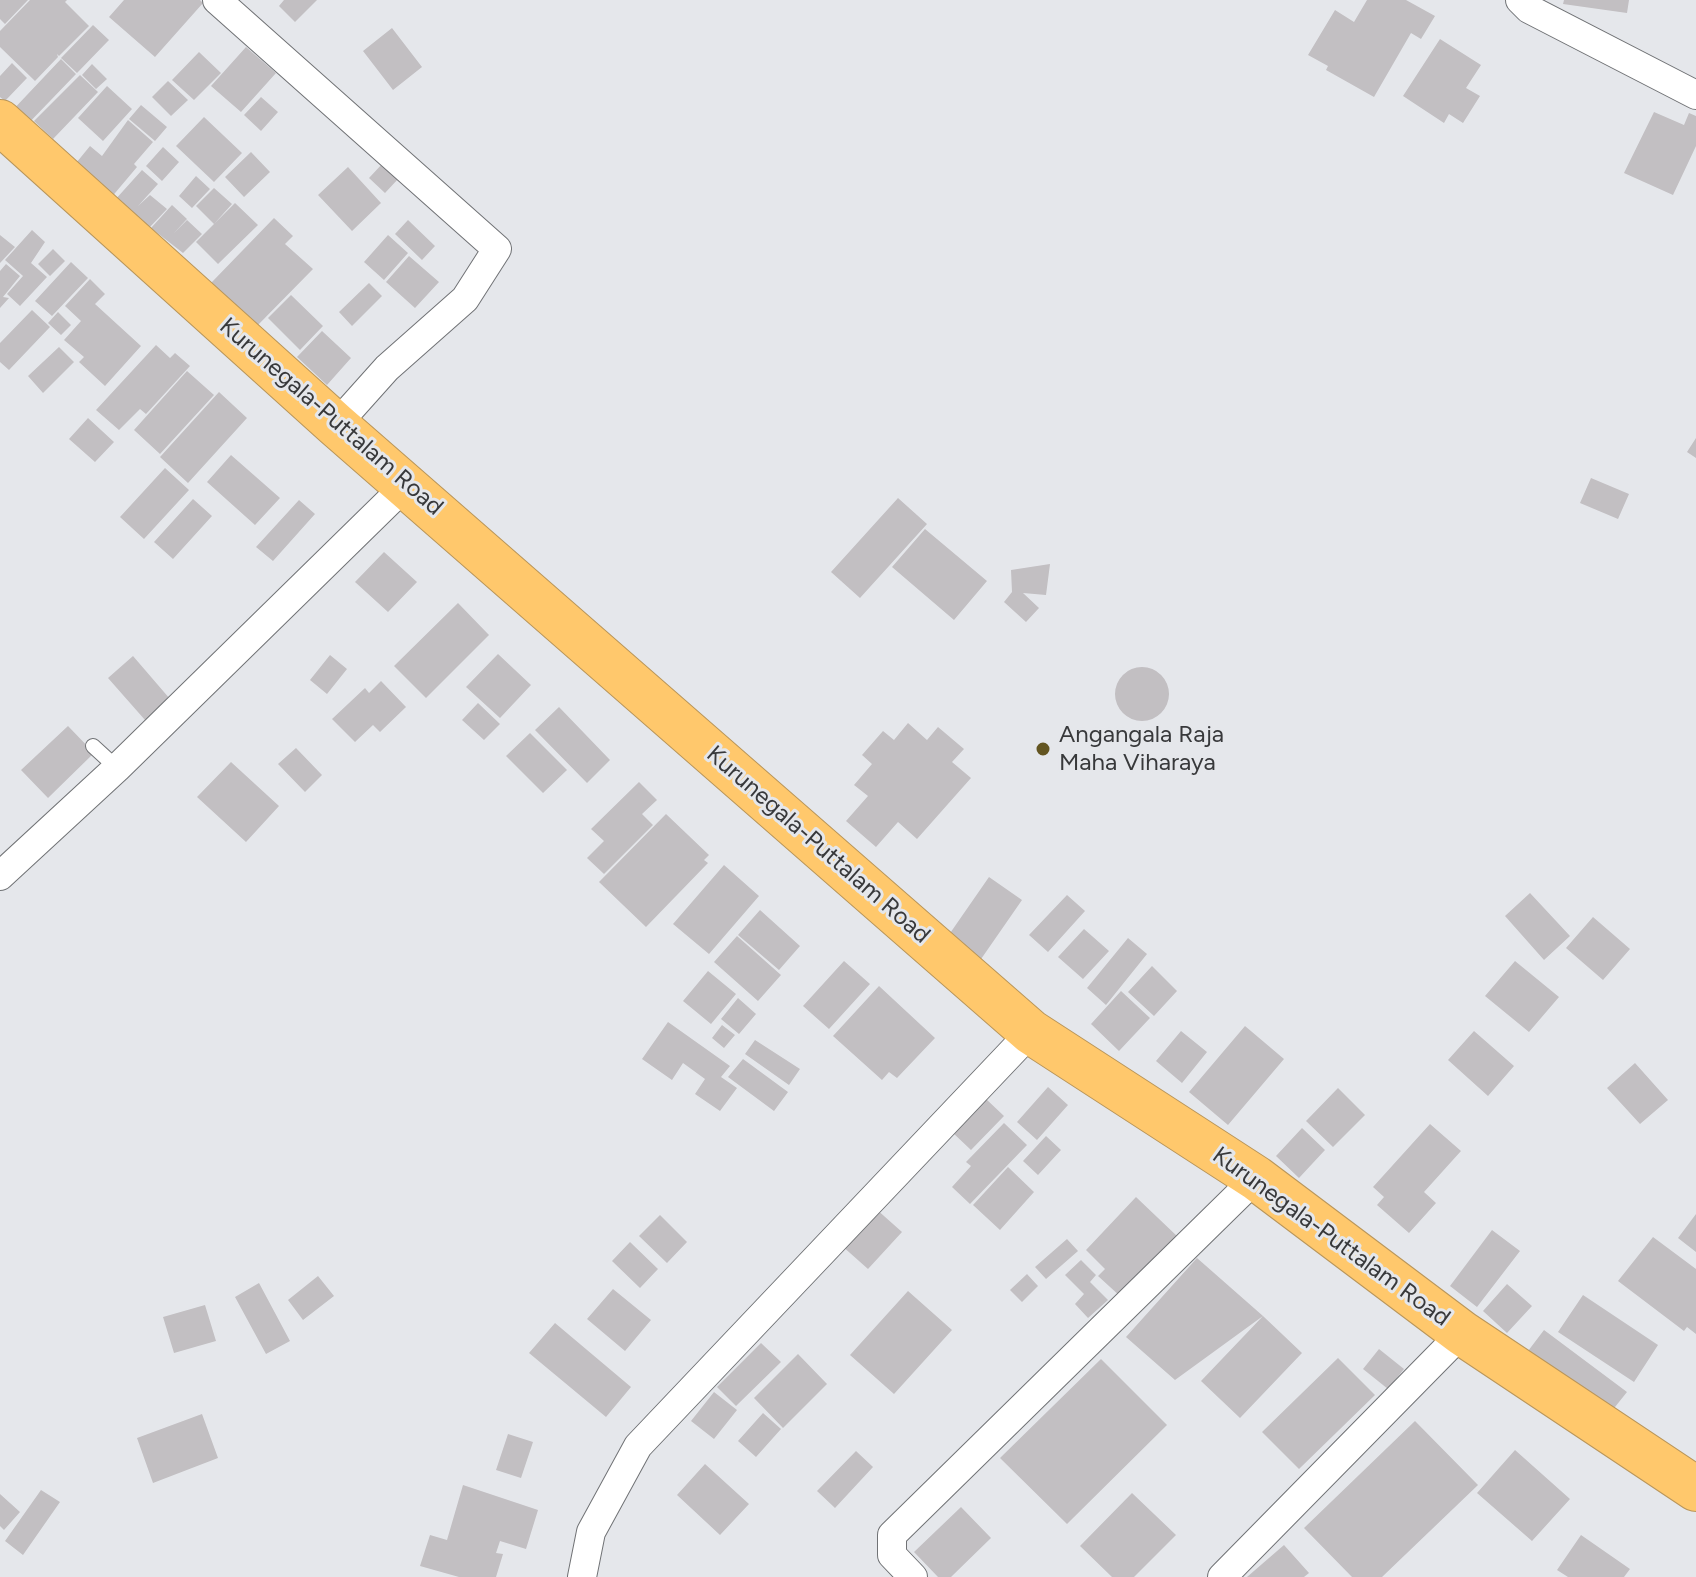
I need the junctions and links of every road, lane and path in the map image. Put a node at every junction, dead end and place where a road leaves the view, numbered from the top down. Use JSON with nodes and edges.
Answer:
{"nodes":[{"id":1,"x":217,"y":0,"type":"edge"},
{"id":2,"x":1520,"y":0,"type":"edge"},
{"id":3,"x":1696,"y":95,"type":"edge"},
{"id":4,"x":0,"y":122,"type":"edge"},
{"id":5,"x":336,"y":425,"type":"junction"},
{"id":6,"x":407,"y":484,"type":"junction"},
{"id":7,"x":93,"y":746,"type":"dead end"},
{"id":8,"x":117,"y":768,"type":"junction"},
{"id":9,"x":0,"y":876,"type":"edge"},
{"id":10,"x":1031,"y":1032,"type":"junction"},
{"id":11,"x":1256,"y":1178,"type":"junction"},
{"id":12,"x":1462,"y":1333,"type":"junction"},
{"id":13,"x":1696,"y":1489,"type":"edge"},
{"id":14,"x":582,"y":1577,"type":"edge"},
{"id":15,"x":913,"y":1577,"type":"edge"},
{"id":16,"x":1222,"y":1577,"type":"edge"}],
"edges":[{"from":1,"to":5,"type":"street"},
{"from":2,"to":3,"type":"street"},
{"from":4,"to":5,"type":"highway","name":"Kurunegala-Puttalam Road"},
{"from":5,"to":6,"type":"highway","name":"Kurunegala-Puttalam Road"},
{"from":6,"to":8,"type":"street"},
{"from":6,"to":10,"type":"highway","name":"Kurunegala-Puttalam Road"},
{"from":7,"to":8,"type":"lane"},
{"from":8,"to":9,"type":"street"},
{"from":10,"to":11,"type":"highway","name":"Kurunegala-Puttalam Road"},
{"from":10,"to":14,"type":"street"},
{"from":11,"to":12,"type":"highway","name":"Kurunegala-Puttalam Road"},
{"from":11,"to":15,"type":"street"},
{"from":12,"to":13,"type":"highway","name":"Kurunegala-Puttalam Road"},
{"from":12,"to":16,"type":"street"}]}
